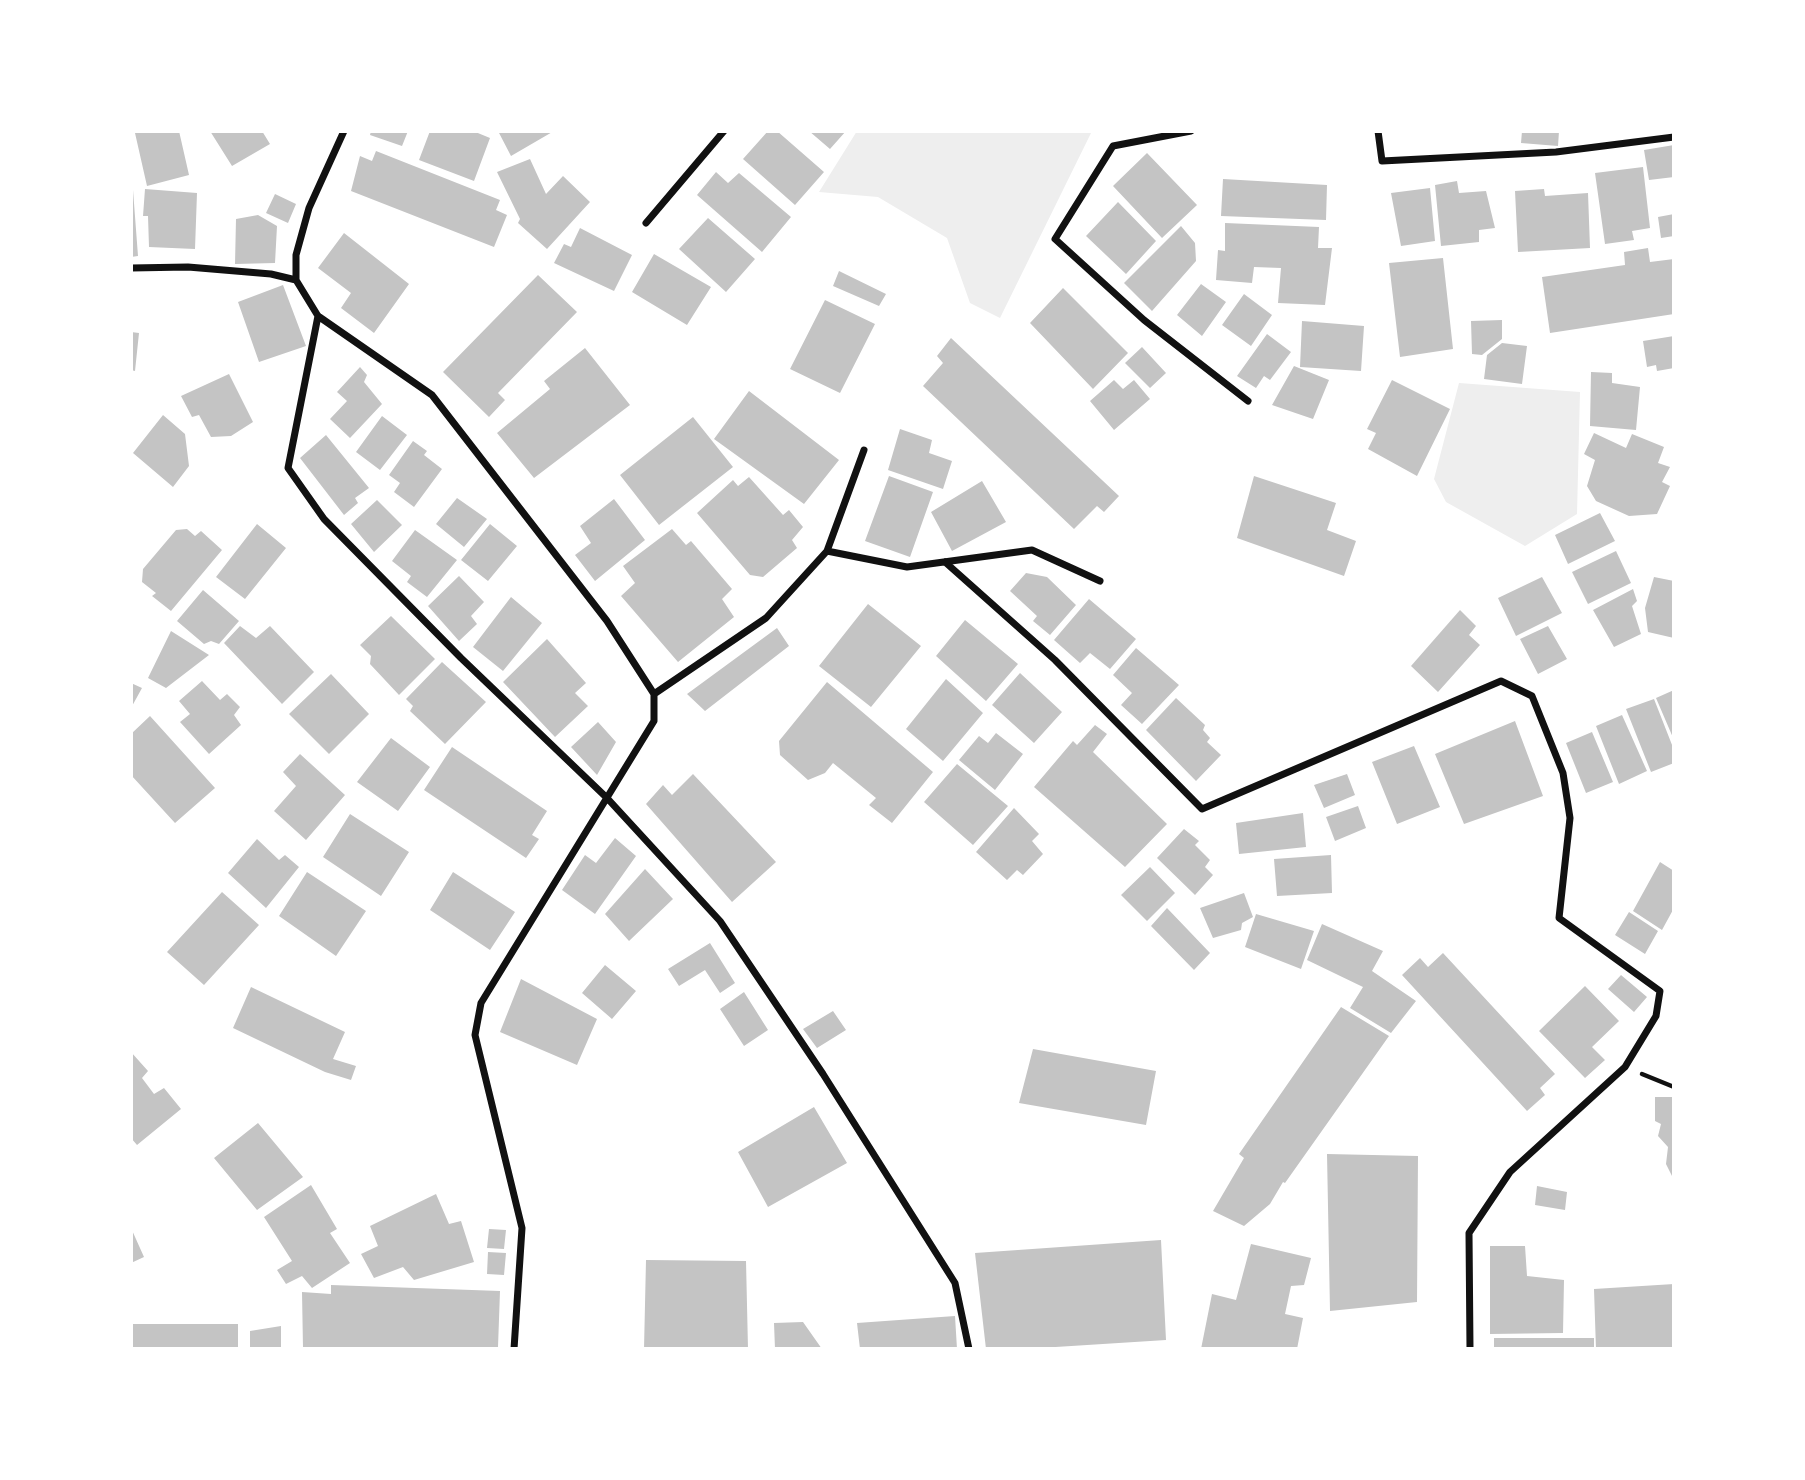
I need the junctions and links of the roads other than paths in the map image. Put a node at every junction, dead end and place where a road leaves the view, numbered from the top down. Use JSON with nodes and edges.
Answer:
{"nodes":[{"id":1,"x":344,"y":131,"type":"edge"},
{"id":2,"x":724,"y":131,"type":"edge"},
{"id":3,"x":1191,"y":131,"type":"edge"},
{"id":4,"x":1378,"y":131,"type":"edge"},
{"id":5,"x":1674,"y":137,"type":"edge"},
{"id":6,"x":646,"y":223,"type":"dead end"},
{"id":7,"x":131,"y":268,"type":"edge"},
{"id":8,"x":296,"y":279,"type":"junction"},
{"id":9,"x":318,"y":316,"type":"junction"},
{"id":10,"x":1248,"y":401,"type":"dead end"},
{"id":11,"x":864,"y":450,"type":"dead end"},
{"id":12,"x":827,"y":551,"type":"junction"},
{"id":13,"x":945,"y":562,"type":"junction"},
{"id":14,"x":1100,"y":581,"type":"dead end"},
{"id":15,"x":654,"y":694,"type":"junction"},
{"id":16,"x":607,"y":798,"type":"junction"},
{"id":17,"x":514,"y":1349,"type":"edge"},
{"id":18,"x":970,"y":1349,"type":"edge"},
{"id":19,"x":1469,"y":1349,"type":"edge"}],
"edges":[{"from":1,"to":8,"type":"street"},
{"from":2,"to":6,"type":"street"},
{"from":3,"to":10,"type":"street"},
{"from":4,"to":5,"type":"street"},
{"from":7,"to":8,"type":"street"},
{"from":8,"to":9,"type":"street"},
{"from":9,"to":15,"type":"street"},
{"from":9,"to":16,"type":"street"},
{"from":11,"to":12,"type":"street"},
{"from":12,"to":13,"type":"street"},
{"from":12,"to":15,"type":"street"},
{"from":13,"to":14,"type":"street"},
{"from":13,"to":19,"type":"street"},
{"from":15,"to":16,"type":"street"},
{"from":16,"to":17,"type":"street"},
{"from":16,"to":18,"type":"street"}]}
